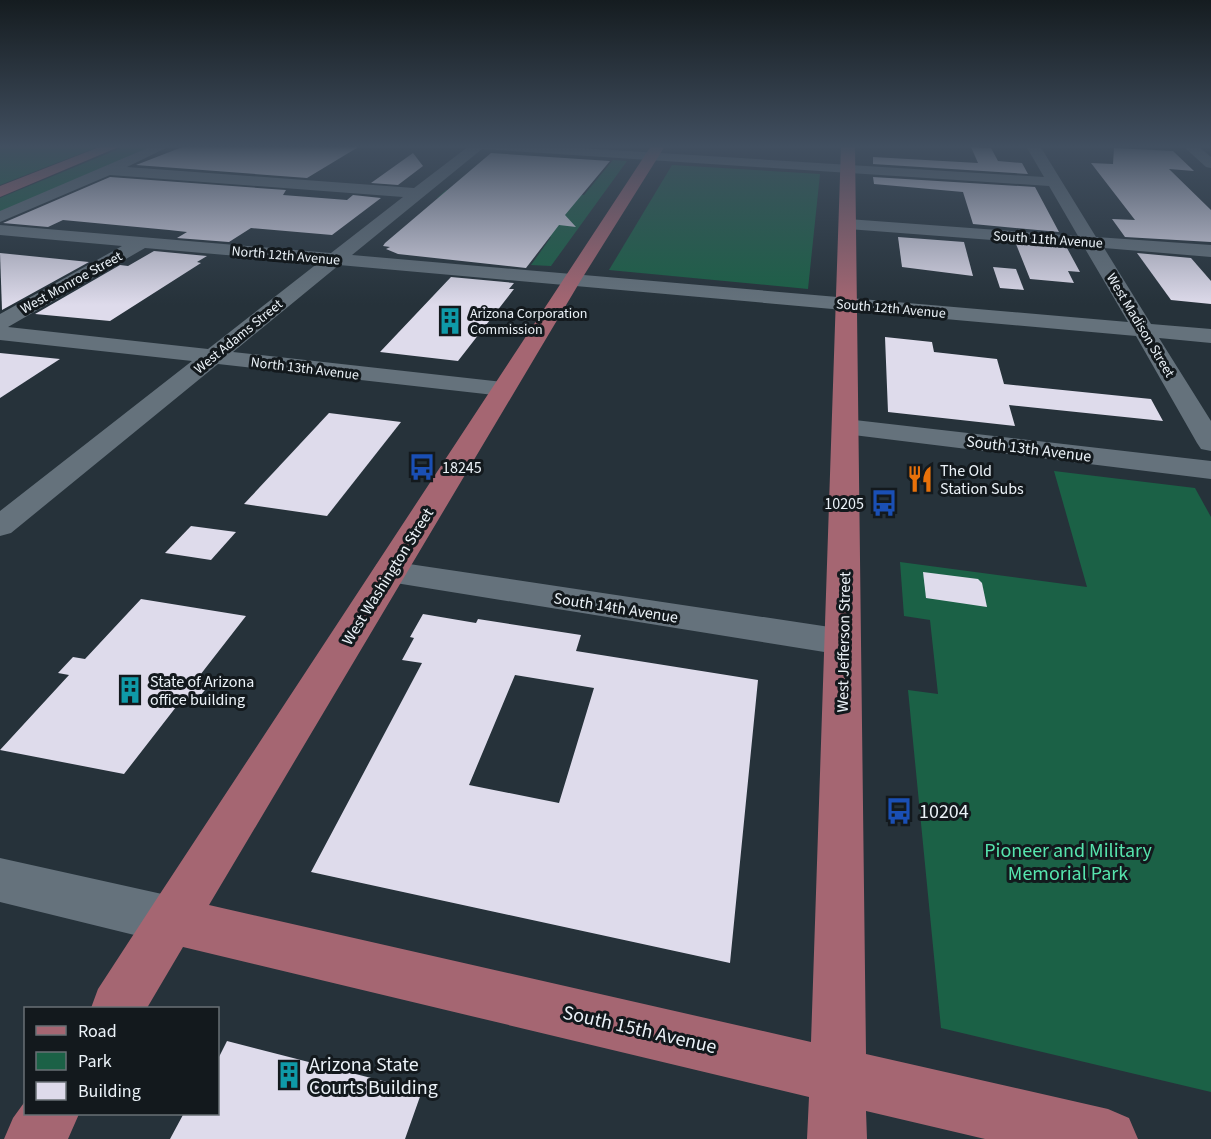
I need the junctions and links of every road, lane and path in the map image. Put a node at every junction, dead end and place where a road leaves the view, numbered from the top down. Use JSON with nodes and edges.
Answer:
{"nodes":[{"id":1,"x":40,"y":199,"type":"edge"},
{"id":2,"x":409,"y":199,"type":"edge"},
{"id":3,"x":624,"y":199,"type":"edge"},
{"id":4,"x":848,"y":199,"type":"edge"},
{"id":5,"x":1066,"y":199,"type":"edge"},
{"id":6,"x":0,"y":217,"type":"edge"},
{"id":7,"x":848,"y":224,"type":"junction"},
{"id":8,"x":0,"y":230,"type":"edge"},
{"id":9,"x":142,"y":242,"type":"junction"},
{"id":10,"x":1092,"y":242,"type":"junction"},
{"id":11,"x":1211,"y":251,"type":"edge"},
{"id":12,"x":334,"y":259,"type":"junction"},
{"id":13,"x":571,"y":280,"type":"junction"},
{"id":14,"x":846,"y":305,"type":"junction"},
{"id":15,"x":0,"y":323,"type":"edge"},
{"id":16,"x":1144,"y":330,"type":"junction"},
{"id":17,"x":0,"y":333,"type":"edge"},
{"id":18,"x":1211,"y":336,"type":"edge"},
{"id":19,"x":212,"y":357,"type":"junction"},
{"id":20,"x":503,"y":389,"type":"junction"},
{"id":21,"x":846,"y":427,"type":"junction"},
{"id":22,"x":1211,"y":443,"type":"edge"},
{"id":23,"x":1211,"y":470,"type":"edge"},
{"id":24,"x":0,"y":526,"type":"edge"},
{"id":25,"x":389,"y":572,"type":"junction"},
{"id":26,"x":843,"y":642,"type":"junction"},
{"id":27,"x":0,"y":880,"type":"edge"},
{"id":28,"x":171,"y":920,"type":"junction"},
{"id":29,"x":118,"y":1007,"type":"edge"},
{"id":30,"x":838,"y":1075,"type":"junction"},
{"id":31,"x":49,"y":1115,"type":"edge"},
{"id":32,"x":34,"y":1139,"type":"edge"},
{"id":33,"x":837,"y":1139,"type":"edge"},
{"id":34,"x":1108,"y":1139,"type":"edge"}],
"edges":[{"from":1,"to":6,"type":"street"},
{"from":2,"to":12,"type":"street","name":"West Adams Street"},
{"from":3,"to":13,"type":"main road","name":"West Washington Street"},
{"from":4,"to":7,"type":"main road","name":"West Jefferson Street"},
{"from":5,"to":10,"type":"street","name":"West Madison Street"},
{"from":7,"to":10,"type":"street","name":"South 11th Avenue"},
{"from":7,"to":14,"type":"main road","name":"West Jefferson Street"},
{"from":8,"to":9,"type":"street","name":"North 12th Avenue"},
{"from":9,"to":12,"type":"street","name":"North 12th Avenue"},
{"from":9,"to":15,"type":"street","name":"West Monroe Street"},
{"from":10,"to":11,"type":"street","name":"South 11th Avenue"},
{"from":10,"to":16,"type":"street","name":"West Madison Street"},
{"from":12,"to":13,"type":"street","name":"North 12th Avenue"},
{"from":12,"to":19,"type":"street","name":"West Adams Street"},
{"from":13,"to":14,"type":"street","name":"South 12th Avenue"},
{"from":13,"to":20,"type":"main road","name":"West Washington Street"},
{"from":14,"to":16,"type":"street","name":"South 12th Avenue"},
{"from":14,"to":21,"type":"main road","name":"West Jefferson Street"},
{"from":16,"to":18,"type":"street","name":"South 12th Avenue"},
{"from":16,"to":22,"type":"street","name":"West Madison Street"},
{"from":17,"to":19,"type":"street","name":"North 13th Avenue"},
{"from":19,"to":20,"type":"street","name":"North 13th Avenue"},
{"from":19,"to":24,"type":"street","name":"West Adams Street"},
{"from":20,"to":25,"type":"main road","name":"West Washington Street"},
{"from":21,"to":23,"type":"street","name":"South 13th Avenue"},
{"from":21,"to":26,"type":"main road","name":"West Jefferson Street"},
{"from":25,"to":26,"type":"street","name":"South 14th Avenue"},
{"from":25,"to":28,"type":"main road","name":"West Washington Street"},
{"from":26,"to":30,"type":"main road","name":"West Jefferson Street"},
{"from":27,"to":28,"type":"street"},
{"from":28,"to":29,"type":"main road","name":"West Washington Street"},
{"from":28,"to":30,"type":"main road","name":"South 15th Avenue"},
{"from":30,"to":33,"type":"main road","name":"West Jefferson Street"},
{"from":30,"to":34,"type":"main road","name":"South 15th Avenue"},
{"from":31,"to":32,"type":"main road"}]}
